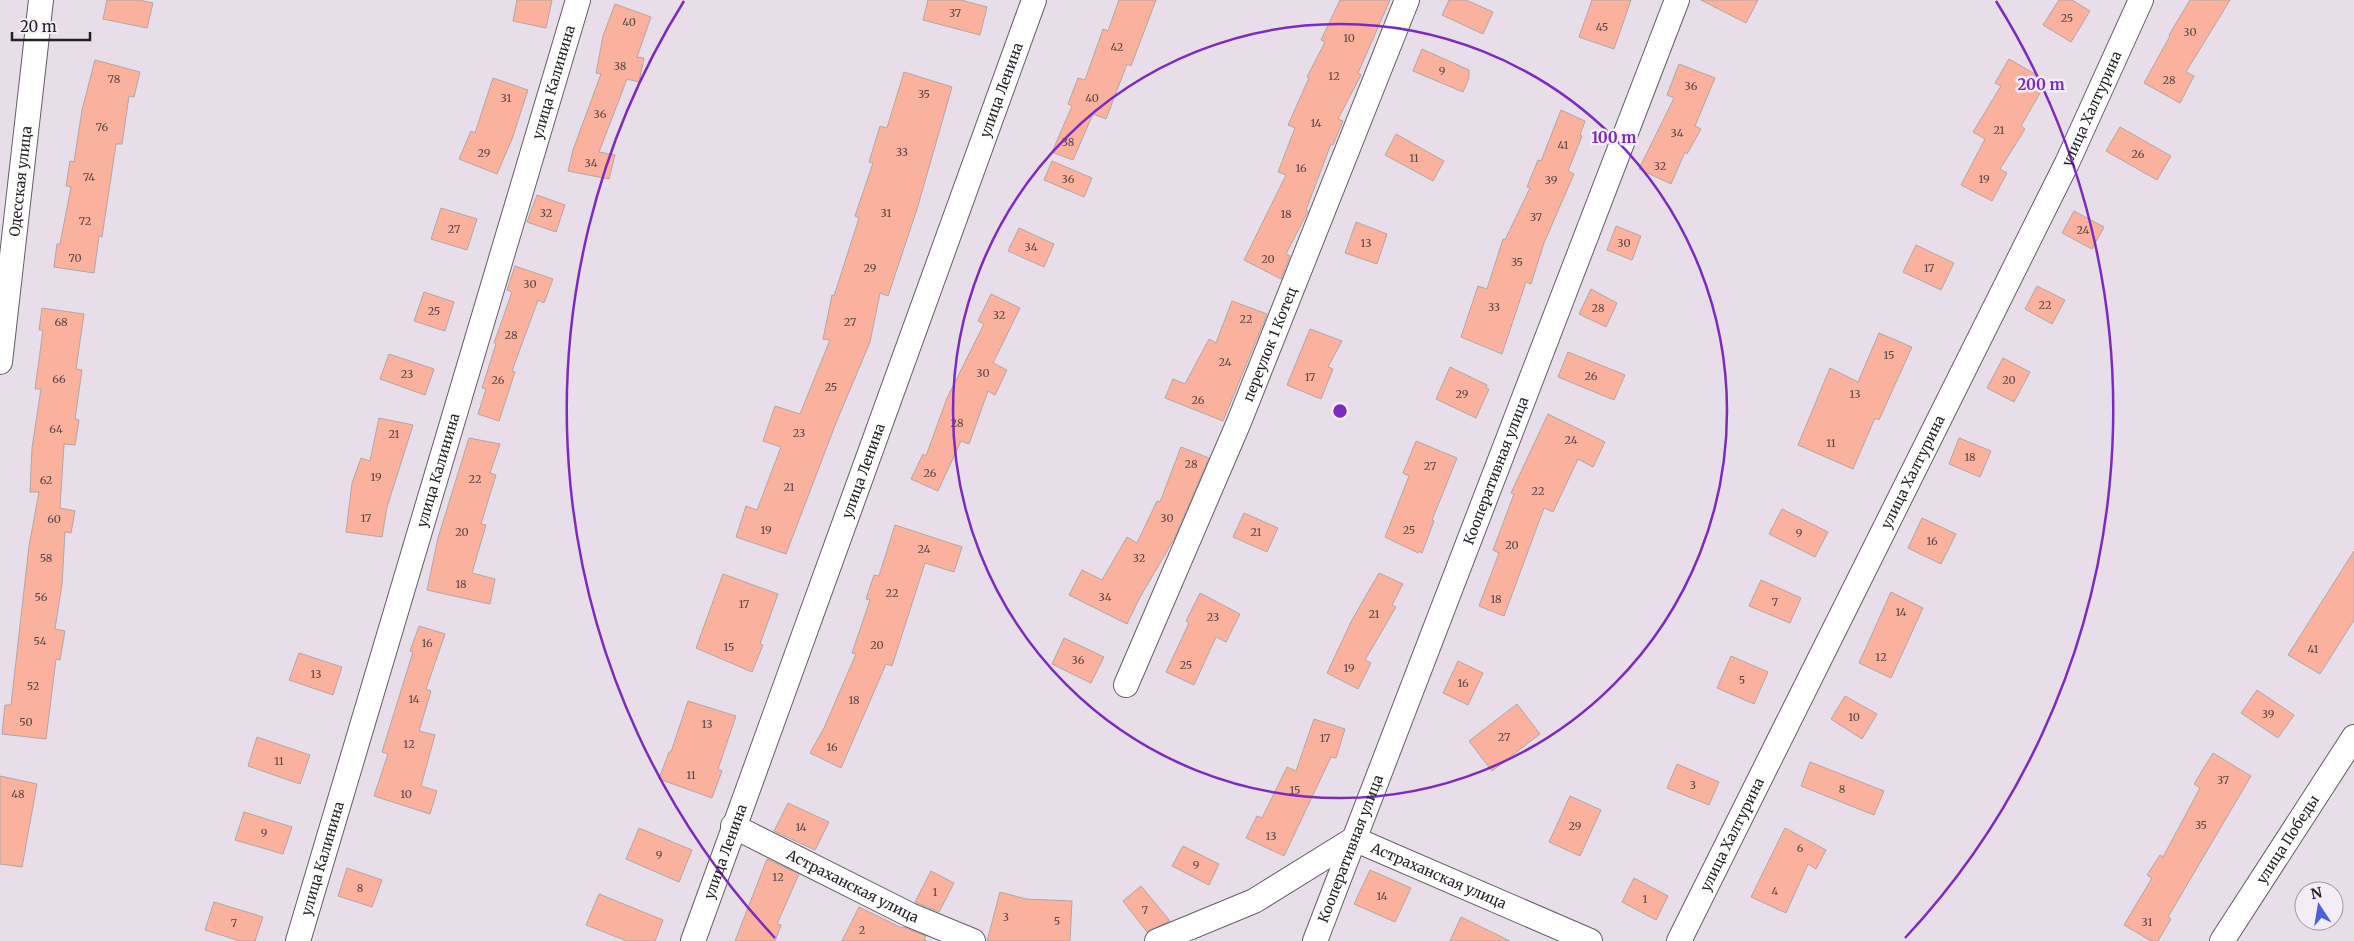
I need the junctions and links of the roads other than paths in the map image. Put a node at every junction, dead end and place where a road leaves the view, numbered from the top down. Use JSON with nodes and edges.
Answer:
{"nodes":[{"id":1,"x":40,"y":0,"type":"edge"},
{"id":2,"x":578,"y":0,"type":"edge"},
{"id":3,"x":1034,"y":0,"type":"edge"},
{"id":4,"x":1407,"y":0,"type":"edge"},
{"id":5,"x":1677,"y":0,"type":"edge"},
{"id":6,"x":2141,"y":0,"type":"edge"},
{"id":7,"x":0,"y":362,"type":"edge"},
{"id":8,"x":1126,"y":685,"type":"dead end"},
{"id":9,"x":2354,"y":737,"type":"edge"},
{"id":10,"x":733,"y":826,"type":"junction"},
{"id":11,"x":1354,"y":839,"type":"junction"},
{"id":12,"x":298,"y":941,"type":"edge"},
{"id":13,"x":693,"y":941,"type":"edge"},
{"id":14,"x":973,"y":941,"type":"edge"},
{"id":15,"x":1157,"y":941,"type":"edge"},
{"id":16,"x":1316,"y":941,"type":"edge"},
{"id":17,"x":1590,"y":941,"type":"edge"},
{"id":18,"x":1679,"y":941,"type":"edge"},
{"id":19,"x":2222,"y":941,"type":"edge"}],
"edges":[{"from":1,"to":7,"type":"street","name":"Одесская улица"},
{"from":2,"to":12,"type":"street","name":"улица Калинина"},
{"from":3,"to":10,"type":"street","name":"улица Ленина"},
{"from":4,"to":8,"type":"street","name":"переулок 1 Котец"},
{"from":5,"to":11,"type":"street","name":"Кооперативная улица"},
{"from":6,"to":18,"type":"street","name":"улица Халтурина"},
{"from":9,"to":19,"type":"street","name":"улица Победы"},
{"from":10,"to":13,"type":"street","name":"улица Ленина"},
{"from":10,"to":14,"type":"street","name":"Астраханская улица"},
{"from":11,"to":15,"type":"street","name":"Астраханская улица"},
{"from":11,"to":16,"type":"street","name":"Кооперативная улица"},
{"from":11,"to":17,"type":"street","name":"Астраханская улица"}]}
